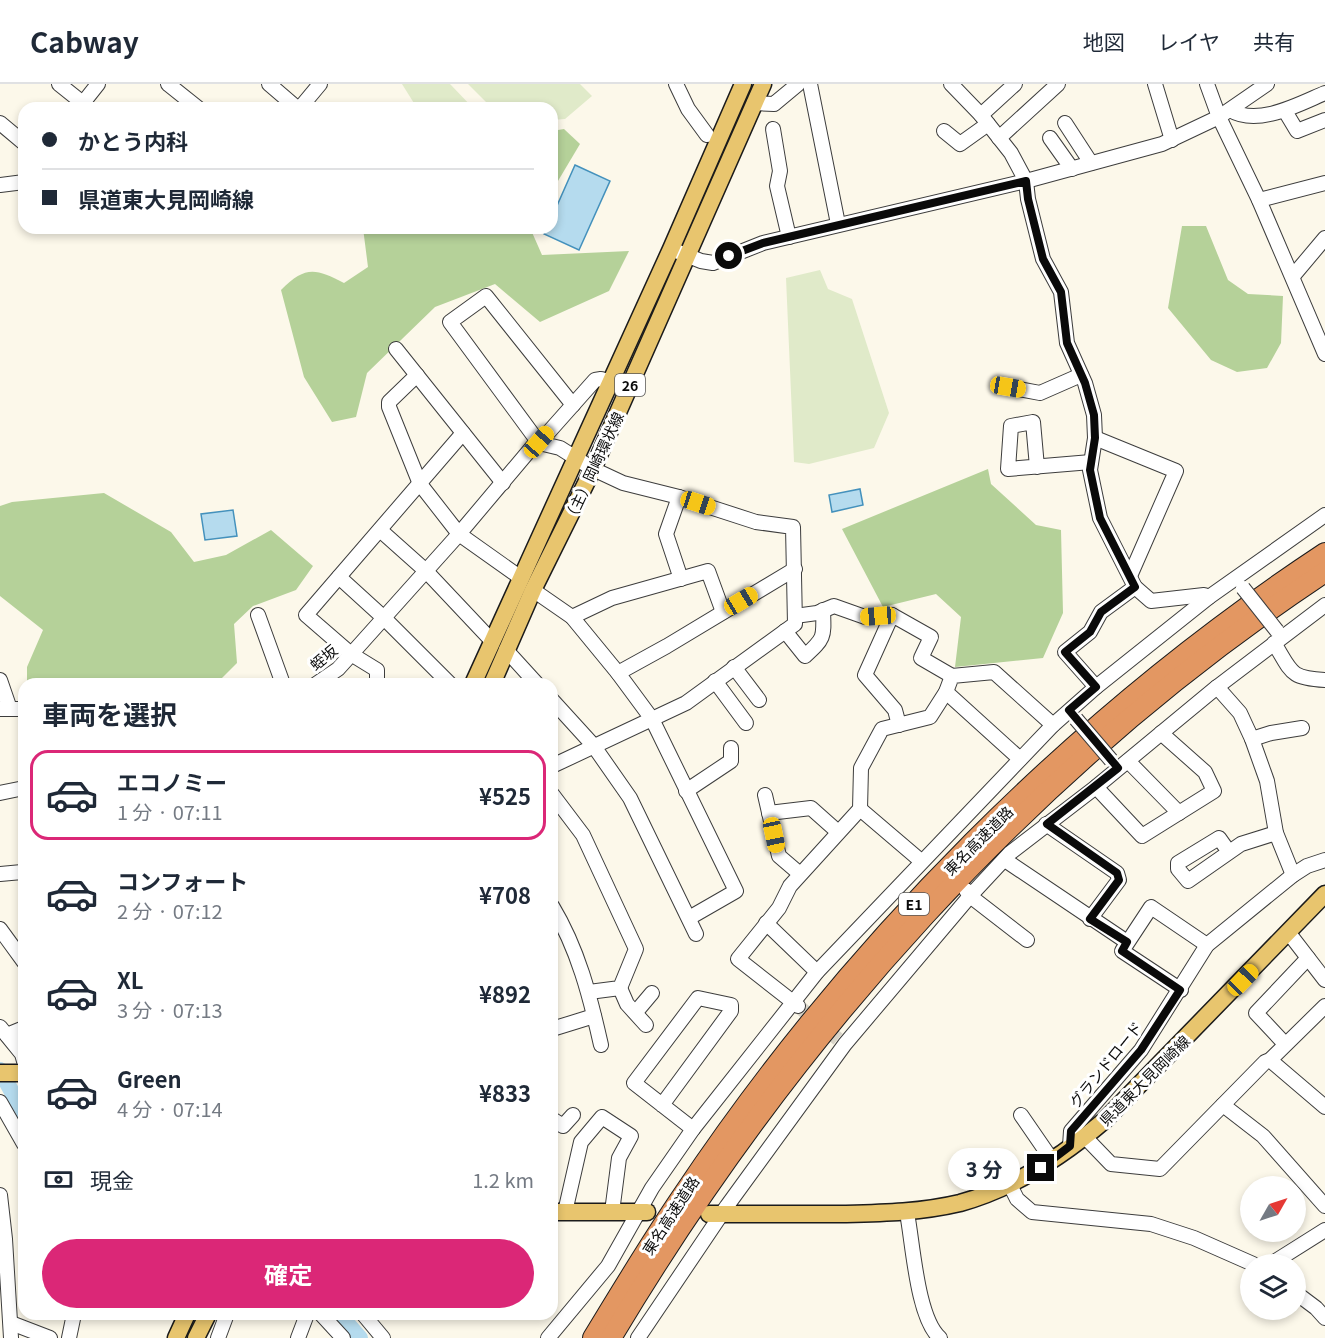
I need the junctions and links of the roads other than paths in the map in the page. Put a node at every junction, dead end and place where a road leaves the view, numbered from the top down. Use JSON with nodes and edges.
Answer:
{"nodes":[{"id":1,"x":59,"y":84,"type":"edge"},
{"id":2,"x":98,"y":84,"type":"edge"},
{"id":3,"x":168,"y":84,"type":"edge"},
{"id":4,"x":268,"y":84,"type":"edge"},
{"id":5,"x":320,"y":84,"type":"edge"},
{"id":6,"x":676,"y":84,"type":"edge"},
{"id":7,"x":743,"y":84,"type":"edge"},
{"id":8,"x":763,"y":84,"type":"edge"},
{"id":9,"x":798,"y":84,"type":"edge"},
{"id":10,"x":810,"y":84,"type":"edge"},
{"id":11,"x":951,"y":84,"type":"edge"},
{"id":12,"x":1015,"y":84,"type":"edge"},
{"id":13,"x":1058,"y":84,"type":"edge"},
{"id":14,"x":1155,"y":84,"type":"edge"},
{"id":15,"x":1207,"y":84,"type":"edge"},
{"id":16,"x":1267,"y":84,"type":"edge"},
{"id":17,"x":1325,"y":93,"type":"edge"},
{"id":18,"x":79,"y":102,"type":"edge"},
{"id":19,"x":87,"y":102,"type":"edge"},
{"id":20,"x":190,"y":102,"type":"edge"},
{"id":21,"x":291,"y":102,"type":"edge"},
{"id":22,"x":304,"y":102,"type":"edge"},
{"id":23,"x":754,"y":103,"type":"junction"},
{"id":24,"x":1285,"y":111,"type":"junction"},
{"id":25,"x":1225,"y":113,"type":"junction"},
{"id":26,"x":984,"y":119,"type":"junction"},
{"id":27,"x":1325,"y":120,"type":"edge"},
{"id":28,"x":0,"y":123,"type":"edge"},
{"id":29,"x":1065,"y":123,"type":"dead end"},
{"id":30,"x":773,"y":129,"type":"dead end"},
{"id":31,"x":944,"y":131,"type":"dead end"},
{"id":32,"x":707,"y":135,"type":"dead end"},
{"id":33,"x":18,"y":137,"type":"edge"},
{"id":34,"x":999,"y":138,"type":"junction"},
{"id":35,"x":1050,"y":138,"type":"dead end"},
{"id":36,"x":1172,"y":140,"type":"junction"},
{"id":37,"x":1091,"y":163,"type":"junction"},
{"id":38,"x":1072,"y":169,"type":"junction"},
{"id":39,"x":1026,"y":181,"type":"junction"},
{"id":40,"x":18,"y":182,"type":"edge"},
{"id":41,"x":1325,"y":183,"type":"edge"},
{"id":42,"x":0,"y":185,"type":"edge"},
{"id":43,"x":1259,"y":200,"type":"junction"},
{"id":44,"x":838,"y":224,"type":"junction"},
{"id":45,"x":789,"y":237,"type":"junction"},
{"id":46,"x":1325,"y":238,"type":"edge"},
{"id":47,"x":671,"y":249,"type":"junction"},
{"id":48,"x":688,"y":256,"type":"junction"},
{"id":49,"x":1293,"y":276,"type":"junction"},
{"id":50,"x":1322,"y":336,"type":"edge"},
{"id":51,"x":396,"y":349,"type":"dead end"},
{"id":52,"x":1325,"y":354,"type":"edge"},
{"id":53,"x":417,"y":375,"type":"junction"},
{"id":54,"x":1081,"y":375,"type":"junction"},
{"id":55,"x":611,"y":382,"type":"junction"},
{"id":56,"x":1008,"y":387,"type":"dead end"},
{"id":57,"x":573,"y":405,"type":"junction"},
{"id":58,"x":463,"y":433,"type":"junction"},
{"id":59,"x":1095,"y":438,"type":"junction"},
{"id":60,"x":539,"y":442,"type":"junction"},
{"id":61,"x":576,"y":457,"type":"junction"},
{"id":62,"x":1091,"y":462,"type":"junction"},
{"id":63,"x":1037,"y":467,"type":"dead end"},
{"id":64,"x":593,"y":469,"type":"junction"},
{"id":65,"x":503,"y":483,"type":"junction"},
{"id":66,"x":420,"y":484,"type":"junction"},
{"id":67,"x":679,"y":497,"type":"junction"},
{"id":68,"x":1325,"y":515,"type":"edge"},
{"id":69,"x":380,"y":530,"type":"junction"},
{"id":70,"x":459,"y":534,"type":"junction"},
{"id":71,"x":1325,"y":553,"type":"edge"},
{"id":72,"x":795,"y":569,"type":"junction"},
{"id":73,"x":426,"y":571,"type":"junction"},
{"id":74,"x":1325,"y":572,"type":"edge"},
{"id":75,"x":339,"y":577,"type":"junction"},
{"id":76,"x":681,"y":579,"type":"junction"},
{"id":77,"x":1132,"y":582,"type":"junction"},
{"id":78,"x":1239,"y":583,"type":"junction"},
{"id":79,"x":527,"y":584,"type":"junction"},
{"id":80,"x":1209,"y":597,"type":"junction"},
{"id":81,"x":1325,"y":605,"type":"edge"},
{"id":82,"x":823,"y":610,"type":"junction"},
{"id":83,"x":723,"y":612,"type":"junction"},
{"id":84,"x":258,"y":615,"type":"dead end"},
{"id":85,"x":892,"y":615,"type":"junction"},
{"id":86,"x":795,"y":616,"type":"junction"},
{"id":87,"x":572,"y":617,"type":"junction"},
{"id":88,"x":384,"y":618,"type":"junction"},
{"id":89,"x":785,"y":631,"type":"junction"},
{"id":90,"x":1277,"y":637,"type":"junction"},
{"id":91,"x":499,"y":646,"type":"junction"},
{"id":92,"x":351,"y":654,"type":"junction"},
{"id":93,"x":734,"y":667,"type":"junction"},
{"id":94,"x":618,"y":673,"type":"junction"},
{"id":95,"x":952,"y":676,"type":"junction"},
{"id":96,"x":280,"y":678,"type":"edge"},
{"id":97,"x":325,"y":678,"type":"edge"},
{"id":98,"x":377,"y":678,"type":"edge"},
{"id":99,"x":444,"y":678,"type":"edge"},
{"id":100,"x":477,"y":678,"type":"edge"},
{"id":101,"x":493,"y":678,"type":"edge"},
{"id":102,"x":531,"y":678,"type":"edge"},
{"id":103,"x":0,"y":680,"type":"edge"},
{"id":104,"x":1325,"y":680,"type":"edge"},
{"id":105,"x":715,"y":681,"type":"junction"},
{"id":106,"x":1096,"y":687,"type":"junction"},
{"id":107,"x":1217,"y":687,"type":"junction"},
{"id":108,"x":946,"y":692,"type":"junction"},
{"id":109,"x":759,"y":700,"type":"dead end"},
{"id":110,"x":558,"y":706,"type":"edge"},
{"id":111,"x":11,"y":709,"type":"edge"},
{"id":112,"x":1073,"y":714,"type":"junction"},
{"id":113,"x":652,"y":719,"type":"junction"},
{"id":114,"x":746,"y":723,"type":"dead end"},
{"id":115,"x":899,"y":725,"type":"junction"},
{"id":116,"x":1053,"y":725,"type":"junction"},
{"id":117,"x":1302,"y":728,"type":"dead end"},
{"id":118,"x":1161,"y":733,"type":"junction"},
{"id":119,"x":1252,"y":740,"type":"junction"},
{"id":120,"x":594,"y":745,"type":"junction"},
{"id":121,"x":731,"y":748,"type":"dead end"},
{"id":122,"x":1020,"y":759,"type":"junction"},
{"id":123,"x":558,"y":763,"type":"edge"},
{"id":124,"x":1119,"y":763,"type":"junction"},
{"id":125,"x":1096,"y":787,"type":"junction"},
{"id":126,"x":18,"y":789,"type":"edge"},
{"id":127,"x":686,"y":790,"type":"junction"},
{"id":128,"x":0,"y":793,"type":"edge"},
{"id":129,"x":765,"y":795,"type":"dead end"},
{"id":130,"x":558,"y":802,"type":"edge"},
{"id":131,"x":860,"y":809,"type":"junction"},
{"id":132,"x":769,"y":813,"type":"junction"},
{"id":133,"x":1179,"y":813,"type":"junction"},
{"id":134,"x":1047,"y":824,"type":"junction"},
{"id":135,"x":838,"y":832,"type":"junction"},
{"id":136,"x":1276,"y":833,"type":"junction"},
{"id":137,"x":1229,"y":852,"type":"dead end"},
{"id":138,"x":927,"y":858,"type":"junction"},
{"id":139,"x":1005,"y":860,"type":"junction"},
{"id":140,"x":1325,"y":860,"type":"edge"},
{"id":141,"x":18,"y":872,"type":"edge"},
{"id":142,"x":0,"y":874,"type":"edge"},
{"id":143,"x":800,"y":874,"type":"junction"},
{"id":144,"x":1293,"y":875,"type":"junction"},
{"id":145,"x":967,"y":892,"type":"junction"},
{"id":146,"x":1325,"y":894,"type":"edge"},
{"id":147,"x":558,"y":916,"type":"edge"},
{"id":148,"x":689,"y":918,"type":"junction"},
{"id":149,"x":1090,"y":919,"type":"junction"},
{"id":150,"x":766,"y":923,"type":"junction"},
{"id":151,"x":0,"y":929,"type":"edge"},
{"id":152,"x":1288,"y":932,"type":"junction"},
{"id":153,"x":696,"y":934,"type":"dead end"},
{"id":154,"x":1027,"y":940,"type":"dead end"},
{"id":155,"x":1127,"y":942,"type":"junction"},
{"id":156,"x":1207,"y":945,"type":"junction"},
{"id":157,"x":18,"y":954,"type":"edge"},
{"id":158,"x":1308,"y":958,"type":"junction"},
{"id":159,"x":817,"y":972,"type":"junction"},
{"id":160,"x":1325,"y":980,"type":"edge"},
{"id":161,"x":620,"y":988,"type":"junction"},
{"id":162,"x":1180,"y":990,"type":"junction"},
{"id":163,"x":588,"y":992,"type":"junction"},
{"id":164,"x":652,"y":993,"type":"dead end"},
{"id":165,"x":795,"y":1004,"type":"junction"},
{"id":166,"x":1325,"y":1006,"type":"edge"},
{"id":167,"x":636,"y":1012,"type":"junction"},
{"id":168,"x":594,"y":1016,"type":"junction"},
{"id":169,"x":646,"y":1025,"type":"dead end"},
{"id":170,"x":558,"y":1027,"type":"edge"},
{"id":171,"x":4,"y":1031,"type":"edge"},
{"id":172,"x":1285,"y":1044,"type":"junction"},
{"id":173,"x":601,"y":1045,"type":"dead end"},
{"id":174,"x":18,"y":1049,"type":"edge"},
{"id":175,"x":1270,"y":1060,"type":"junction"},
{"id":176,"x":0,"y":1073,"type":"edge"},
{"id":177,"x":18,"y":1073,"type":"edge"},
{"id":178,"x":1112,"y":1085,"type":"junction"},
{"id":179,"x":1126,"y":1100,"type":"junction"},
{"id":180,"x":0,"y":1102,"type":"edge"},
{"id":181,"x":662,"y":1105,"type":"junction"},
{"id":182,"x":1223,"y":1105,"type":"junction"},
{"id":183,"x":1325,"y":1107,"type":"edge"},
{"id":184,"x":573,"y":1115,"type":"dead end"},
{"id":185,"x":1021,"y":1115,"type":"dead end"},
{"id":186,"x":558,"y":1123,"type":"edge"},
{"id":187,"x":693,"y":1129,"type":"junction"},
{"id":188,"x":18,"y":1134,"type":"edge"},
{"id":189,"x":1085,"y":1137,"type":"junction"},
{"id":190,"x":1070,"y":1146,"type":"junction"},
{"id":191,"x":1052,"y":1160,"type":"junction"},
{"id":192,"x":1010,"y":1185,"type":"junction"},
{"id":193,"x":0,"y":1195,"type":"edge"},
{"id":194,"x":1325,"y":1206,"type":"edge"},
{"id":195,"x":559,"y":1212,"type":"edge"},
{"id":196,"x":612,"y":1212,"type":"junction"},
{"id":197,"x":643,"y":1212,"type":"junction"},
{"id":198,"x":908,"y":1213,"type":"junction"},
{"id":199,"x":715,"y":1214,"type":"junction"},
{"id":200,"x":1325,"y":1230,"type":"edge"},
{"id":201,"x":1287,"y":1254,"type":"edge"},
{"id":202,"x":1240,"y":1259,"type":"edge"},
{"id":203,"x":1306,"y":1299,"type":"edge"},
{"id":204,"x":1322,"y":1309,"type":"edge"},
{"id":205,"x":73,"y":1320,"type":"edge"},
{"id":206,"x":184,"y":1320,"type":"edge"},
{"id":207,"x":205,"y":1320,"type":"edge"},
{"id":208,"x":225,"y":1320,"type":"edge"},
{"id":209,"x":305,"y":1320,"type":"edge"},
{"id":210,"x":326,"y":1320,"type":"edge"},
{"id":211,"x":368,"y":1320,"type":"edge"},
{"id":212,"x":11,"y":1323,"type":"junction"},
{"id":213,"x":11,"y":1338,"type":"edge"},
{"id":214,"x":50,"y":1338,"type":"edge"},
{"id":215,"x":69,"y":1338,"type":"edge"},
{"id":216,"x":176,"y":1338,"type":"edge"},
{"id":217,"x":196,"y":1338,"type":"edge"},
{"id":218,"x":218,"y":1338,"type":"edge"},
{"id":219,"x":298,"y":1338,"type":"edge"},
{"id":220,"x":343,"y":1338,"type":"edge"},
{"id":221,"x":383,"y":1338,"type":"edge"},
{"id":222,"x":548,"y":1338,"type":"edge"},
{"id":223,"x":593,"y":1338,"type":"edge"},
{"id":224,"x":611,"y":1338,"type":"edge"},
{"id":225,"x":638,"y":1338,"type":"edge"},
{"id":226,"x":940,"y":1338,"type":"edge"}],
"edges":[{"from":1,"to":18,"type":"street"},
{"from":2,"to":19,"type":"street"},
{"from":3,"to":20,"type":"street"},
{"from":4,"to":21,"type":"street"},
{"from":5,"to":22,"type":"street"},
{"from":6,"to":32,"type":"street"},
{"from":7,"to":47,"type":"main road","name":"（主）岡崎環状線","number":"26"},
{"from":8,"to":23,"type":"main road","name":"（主）岡崎環状線","number":"26"},
{"from":9,"to":23,"type":"street"},
{"from":10,"to":44,"type":"street"},
{"from":11,"to":26,"type":"street"},
{"from":12,"to":26,"type":"street"},
{"from":13,"to":34,"type":"street"},
{"from":14,"to":36,"type":"street"},
{"from":15,"to":25,"type":"street"},
{"from":16,"to":25,"type":"street"},
{"from":17,"to":24,"type":"street"},
{"from":23,"to":48,"type":"main road","name":"（主）岡崎環状線","number":"26"},
{"from":24,"to":25,"type":"street"},
{"from":24,"to":27,"type":"street"},
{"from":25,"to":36,"type":"street"},
{"from":25,"to":43,"type":"street"},
{"from":26,"to":31,"type":"street"},
{"from":26,"to":34,"type":"street"},
{"from":28,"to":33,"type":"street"},
{"from":29,"to":37,"type":"street"},
{"from":30,"to":45,"type":"street"},
{"from":34,"to":39,"type":"street"},
{"from":35,"to":38,"type":"street"},
{"from":36,"to":37,"type":"street"},
{"from":37,"to":38,"type":"street"},
{"from":38,"to":39,"type":"street"},
{"from":39,"to":44,"type":"street"},
{"from":39,"to":54,"type":"street"},
{"from":40,"to":42,"type":"street"},
{"from":41,"to":43,"type":"street"},
{"from":43,"to":49,"type":"street"},
{"from":44,"to":45,"type":"street"},
{"from":45,"to":48,"type":"street"},
{"from":46,"to":49,"type":"street"},
{"from":47,"to":48,"type":"street"},
{"from":47,"to":55,"type":"main road","name":"（主）岡崎環状線","number":"26"},
{"from":48,"to":64,"type":"main road","name":"（主）岡崎環状線","number":"26"},
{"from":49,"to":50,"type":"street"},
{"from":50,"to":52,"type":"street"},
{"from":51,"to":53,"type":"street"},
{"from":53,"to":58,"type":"street"},
{"from":53,"to":66,"type":"street"},
{"from":54,"to":56,"type":"street"},
{"from":54,"to":59,"type":"street"},
{"from":55,"to":57,"type":"street","name":"蛭坂"},
{"from":55,"to":61,"type":"main road","name":"（主）岡崎環状線","number":"26"},
{"from":57,"to":60,"type":"street","name":"蛭坂"},
{"from":57,"to":60,"type":"street"},
{"from":58,"to":65,"type":"street"},
{"from":58,"to":66,"type":"street"},
{"from":59,"to":62,"type":"street"},
{"from":59,"to":77,"type":"street"},
{"from":60,"to":61,"type":"street"},
{"from":60,"to":65,"type":"street","name":"蛭坂"},
{"from":61,"to":64,"type":"street"},
{"from":61,"to":79,"type":"main road","name":"（主）岡崎環状線","number":"26"},
{"from":62,"to":63,"type":"street"},
{"from":62,"to":77,"type":"street"},
{"from":64,"to":67,"type":"street"},
{"from":64,"to":79,"type":"main road","name":"（主）岡崎環状線","number":"26"},
{"from":65,"to":70,"type":"street","name":"蛭坂"},
{"from":66,"to":69,"type":"street"},
{"from":66,"to":70,"type":"street"},
{"from":67,"to":72,"type":"street"},
{"from":67,"to":76,"type":"street"},
{"from":68,"to":78,"type":"street"},
{"from":69,"to":73,"type":"street"},
{"from":69,"to":75,"type":"street"},
{"from":70,"to":73,"type":"street","name":"蛭坂"},
{"from":70,"to":79,"type":"street"},
{"from":71,"to":223,"type":"highway","name":"東名高速道路","number":"E1"},
{"from":72,"to":83,"type":"street"},
{"from":72,"to":86,"type":"street"},
{"from":73,"to":88,"type":"street","name":"蛭坂"},
{"from":73,"to":91,"type":"street"},
{"from":74,"to":224,"type":"highway","name":"東名高速道路","number":"E1"},
{"from":75,"to":88,"type":"street"},
{"from":75,"to":92,"type":"street"},
{"from":76,"to":83,"type":"street"},
{"from":76,"to":87,"type":"street"},
{"from":77,"to":80,"type":"street"},
{"from":77,"to":106,"type":"street"},
{"from":78,"to":80,"type":"street"},
{"from":78,"to":90,"type":"street","bridge":true},
{"from":79,"to":87,"type":"street"},
{"from":79,"to":91,"type":"main road","name":"（主）岡崎環状線","number":"26"},
{"from":80,"to":106,"type":"street"},
{"from":81,"to":90,"type":"street"},
{"from":82,"to":85,"type":"street"},
{"from":82,"to":86,"type":"street"},
{"from":82,"to":89,"type":"street"},
{"from":83,"to":94,"type":"street"},
{"from":84,"to":96,"type":"street"},
{"from":85,"to":95,"type":"street"},
{"from":85,"to":115,"type":"street"},
{"from":86,"to":89,"type":"street"},
{"from":87,"to":94,"type":"street"},
{"from":88,"to":92,"type":"street","name":"蛭坂"},
{"from":88,"to":99,"type":"street"},
{"from":89,"to":93,"type":"street"},
{"from":90,"to":104,"type":"street"},
{"from":90,"to":107,"type":"street"},
{"from":91,"to":100,"type":"main road","name":"（主）岡崎環状線","number":"26"},
{"from":91,"to":101,"type":"main road","name":"（主）岡崎環状線","number":"26"},
{"from":91,"to":102,"type":"street"},
{"from":92,"to":97,"type":"street","name":"蛭坂"},
{"from":92,"to":98,"type":"street"},
{"from":93,"to":105,"type":"street"},
{"from":93,"to":109,"type":"street"},
{"from":94,"to":113,"type":"street"},
{"from":95,"to":108,"type":"street"},
{"from":95,"to":116,"type":"street"},
{"from":103,"to":111,"type":"street"},
{"from":105,"to":113,"type":"street"},
{"from":105,"to":114,"type":"street"},
{"from":106,"to":112,"type":"street"},
{"from":107,"to":118,"type":"street"},
{"from":107,"to":119,"type":"street"},
{"from":108,"to":115,"type":"street"},
{"from":108,"to":122,"type":"street"},
{"from":110,"to":120,"type":"street"},
{"from":112,"to":116,"type":"street"},
{"from":112,"to":124,"type":"street","bridge":true},
{"from":113,"to":120,"type":"street"},
{"from":113,"to":127,"type":"street"},
{"from":115,"to":131,"type":"street"},
{"from":116,"to":122,"type":"street"},
{"from":117,"to":119,"type":"street"},
{"from":118,"to":124,"type":"street"},
{"from":118,"to":133,"type":"street"},
{"from":119,"to":136,"type":"street"},
{"from":120,"to":123,"type":"street"},
{"from":120,"to":148,"type":"street"},
{"from":121,"to":127,"type":"street"},
{"from":122,"to":138,"type":"street"},
{"from":124,"to":125,"type":"street"},
{"from":124,"to":133,"type":"street"},
{"from":125,"to":133,"type":"street"},
{"from":125,"to":134,"type":"street"},
{"from":126,"to":128,"type":"street"},
{"from":127,"to":148,"type":"street"},
{"from":129,"to":132,"type":"street"},
{"from":130,"to":161,"type":"street"},
{"from":131,"to":135,"type":"street"},
{"from":131,"to":138,"type":"street"},
{"from":132,"to":135,"type":"street"},
{"from":132,"to":143,"type":"street"},
{"from":134,"to":139,"type":"street"},
{"from":134,"to":149,"type":"street"},
{"from":135,"to":143,"type":"street"},
{"from":136,"to":137,"type":"street"},
{"from":136,"to":144,"type":"street"},
{"from":138,"to":159,"type":"street"},
{"from":139,"to":145,"type":"street"},
{"from":139,"to":149,"type":"street"},
{"from":140,"to":144,"type":"street","name":"グランドロード"},
{"from":141,"to":142,"type":"street"},
{"from":143,"to":150,"type":"street"},
{"from":144,"to":156,"type":"street","name":"グランドロード"},
{"from":145,"to":154,"type":"street"},
{"from":145,"to":199,"type":"street"},
{"from":146,"to":152,"type":"main road","name":"県道東大見岡崎線"},
{"from":147,"to":163,"type":"street"},
{"from":148,"to":153,"type":"street"},
{"from":149,"to":155,"type":"street"},
{"from":150,"to":159,"type":"street"},
{"from":150,"to":165,"type":"street"},
{"from":151,"to":157,"type":"street"},
{"from":152,"to":158,"type":"street"},
{"from":152,"to":179,"type":"main road","name":"県道東大見岡崎線"},
{"from":155,"to":156,"type":"street"},
{"from":155,"to":162,"type":"street"},
{"from":156,"to":162,"type":"street","name":"グランドロード"},
{"from":158,"to":160,"type":"street"},
{"from":158,"to":172,"type":"street"},
{"from":159,"to":165,"type":"street"},
{"from":161,"to":163,"type":"street"},
{"from":161,"to":167,"type":"street"},
{"from":162,"to":178,"type":"street","name":"グランドロード"},
{"from":163,"to":168,"type":"street"},
{"from":164,"to":167,"type":"street"},
{"from":165,"to":187,"type":"street"},
{"from":166,"to":172,"type":"street"},
{"from":167,"to":169,"type":"street"},
{"from":168,"to":170,"type":"street"},
{"from":168,"to":173,"type":"street"},
{"from":171,"to":174,"type":"street"},
{"from":172,"to":175,"type":"street"},
{"from":175,"to":182,"type":"street"},
{"from":175,"to":183,"type":"street"},
{"from":176,"to":177,"type":"main road"},
{"from":178,"to":179,"type":"street"},
{"from":178,"to":190,"type":"street","name":"グランドロード"},
{"from":179,"to":189,"type":"main road","name":"県道東大見岡崎線"},
{"from":180,"to":188,"type":"street"},
{"from":181,"to":181,"type":"street"},
{"from":181,"to":187,"type":"street"},
{"from":182,"to":189,"type":"street"},
{"from":182,"to":194,"type":"street"},
{"from":184,"to":186,"type":"street"},
{"from":185,"to":191,"type":"street"},
{"from":187,"to":197,"type":"street"},
{"from":189,"to":190,"type":"main road","name":"県道東大見岡崎線"},
{"from":190,"to":191,"type":"main road","name":"県道東大見岡崎線"},
{"from":191,"to":192,"type":"main road","name":"県道東大見岡崎線"},
{"from":192,"to":198,"type":"main road","name":"県道東大見岡崎線"},
{"from":192,"to":202,"type":"street"},
{"from":193,"to":212,"type":"street"},
{"from":195,"to":196,"type":"main road"},
{"from":195,"to":196,"type":"street"},
{"from":196,"to":197,"type":"main road"},
{"from":197,"to":222,"type":"street"},
{"from":198,"to":199,"type":"main road","name":"県道東大見岡崎線"},
{"from":198,"to":226,"type":"street"},
{"from":199,"to":225,"type":"street"},
{"from":200,"to":201,"type":"street"},
{"from":203,"to":204,"type":"street"},
{"from":205,"to":215,"type":"street"},
{"from":206,"to":216,"type":"main road"},
{"from":207,"to":217,"type":"main road"},
{"from":208,"to":218,"type":"street"},
{"from":209,"to":219,"type":"street"},
{"from":210,"to":220,"type":"street"},
{"from":211,"to":221,"type":"street"},
{"from":212,"to":213,"type":"street"},
{"from":212,"to":214,"type":"street"}]}
